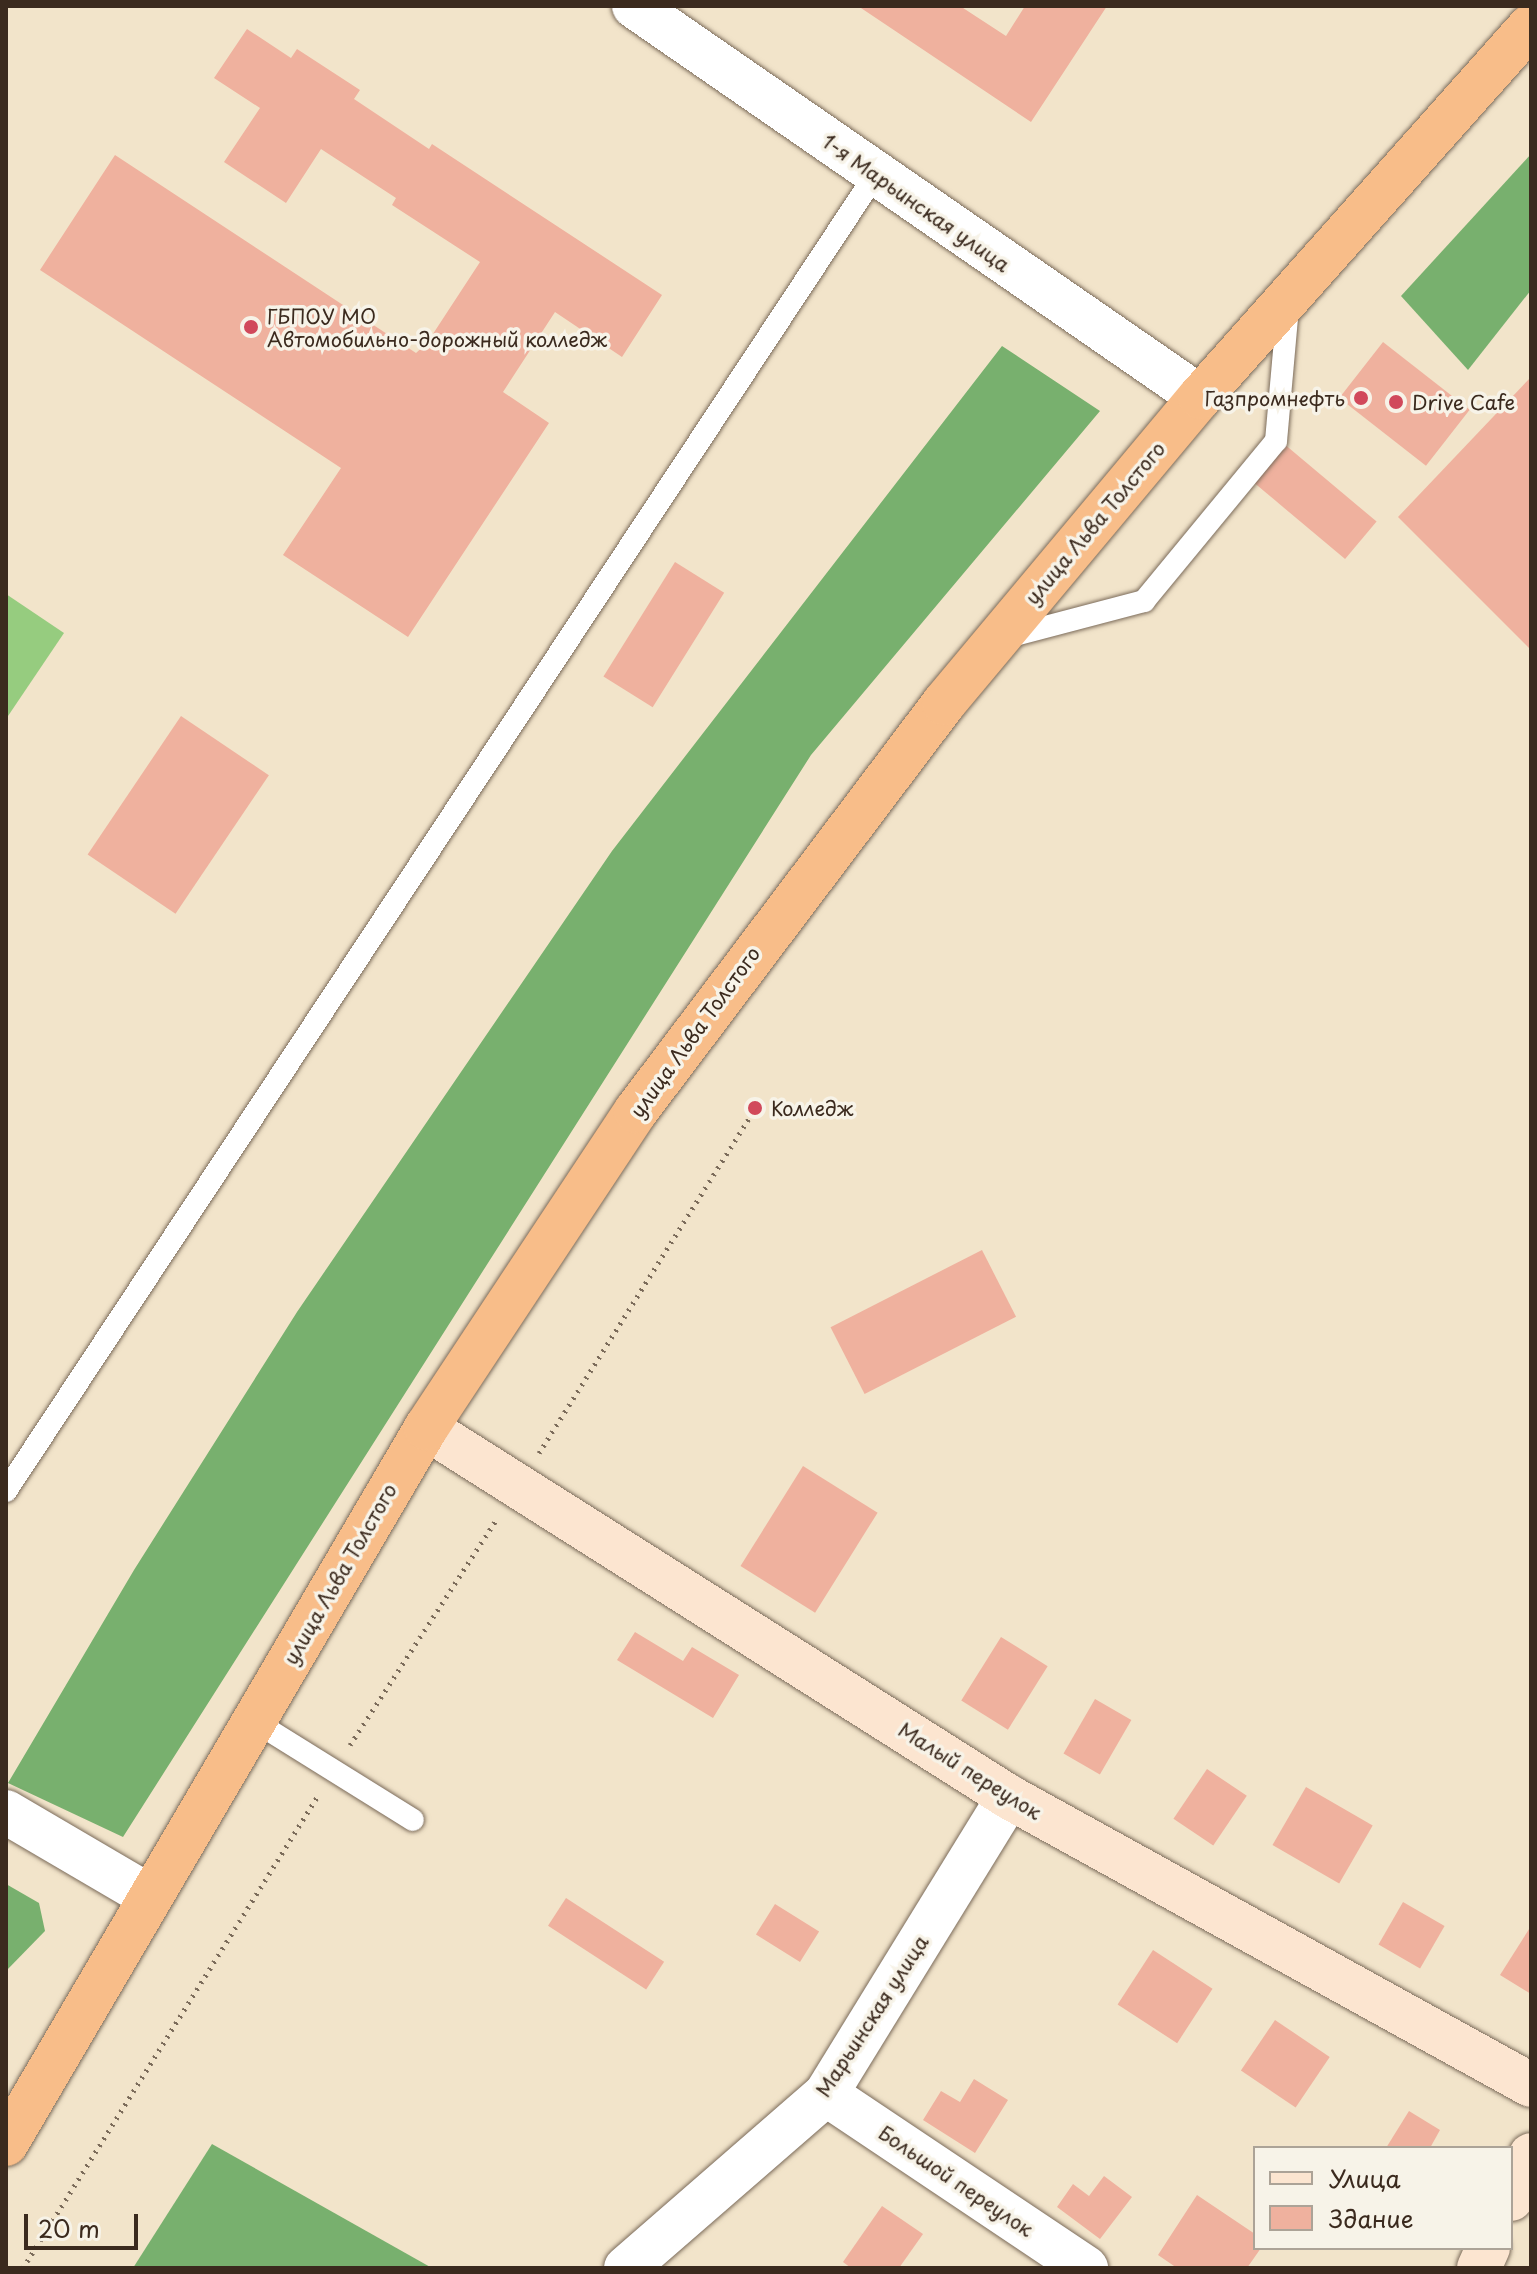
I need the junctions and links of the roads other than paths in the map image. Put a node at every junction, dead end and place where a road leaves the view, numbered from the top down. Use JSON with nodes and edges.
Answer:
{"nodes":[{"id":1,"x":634,"y":6,"type":"edge"},
{"id":2,"x":1531,"y":26,"type":"edge"},
{"id":3,"x":875,"y":175,"type":"junction"},
{"id":4,"x":1289,"y":298,"type":"junction"},
{"id":5,"x":1200,"y":397,"type":"junction"},
{"id":6,"x":998,"y":639,"type":"junction"},
{"id":7,"x":426,"y":1428,"type":"junction"},
{"id":8,"x":6,"y":1491,"type":"edge"},
{"id":9,"x":254,"y":1721,"type":"junction"},
{"id":10,"x":1009,"y":1797,"type":"junction"},
{"id":11,"x":6,"y":1812,"type":"edge"},
{"id":12,"x":413,"y":1820,"type":"dead end"},
{"id":13,"x":149,"y":1896,"type":"junction"},
{"id":14,"x":1531,"y":2085,"type":"edge"},
{"id":15,"x":826,"y":2094,"type":"junction"},
{"id":16,"x":6,"y":2144,"type":"edge"},
{"id":17,"x":1531,"y":2155,"type":"edge"},
{"id":18,"x":1513,"y":2195,"type":"edge"},
{"id":19,"x":626,"y":2268,"type":"edge"},
{"id":20,"x":1086,"y":2268,"type":"edge"}],
"edges":[{"from":1,"to":3,"type":"street","name":"1-я Марьинская улица"},
{"from":2,"to":4,"type":"highway","name":"улица Льва Толстого"},
{"from":3,"to":5,"type":"street","name":"1-я Марьинская улица"},
{"from":3,"to":8,"type":"lane"},
{"from":4,"to":5,"type":"highway","name":"улица Льва Толстого"},
{"from":4,"to":6,"type":"lane"},
{"from":5,"to":6,"type":"highway","name":"улица Льва Толстого"},
{"from":6,"to":7,"type":"highway","name":"улица Льва Толстого"},
{"from":7,"to":9,"type":"highway","name":"улица Льва Толстого"},
{"from":7,"to":10,"type":"street","name":"Малый переулок"},
{"from":9,"to":12,"type":"lane"},
{"from":9,"to":13,"type":"highway","name":"улица Льва Толстого"},
{"from":10,"to":14,"type":"street","name":"Малый переулок"},
{"from":10,"to":15,"type":"street","name":"Марьинская улица"},
{"from":11,"to":13,"type":"street"},
{"from":13,"to":16,"type":"highway","name":"улица Льва Толстого"},
{"from":15,"to":19,"type":"street","name":"Марьинская улица"},
{"from":15,"to":20,"type":"street","name":"Большой переулок"},
{"from":17,"to":18,"type":"street"}]}
